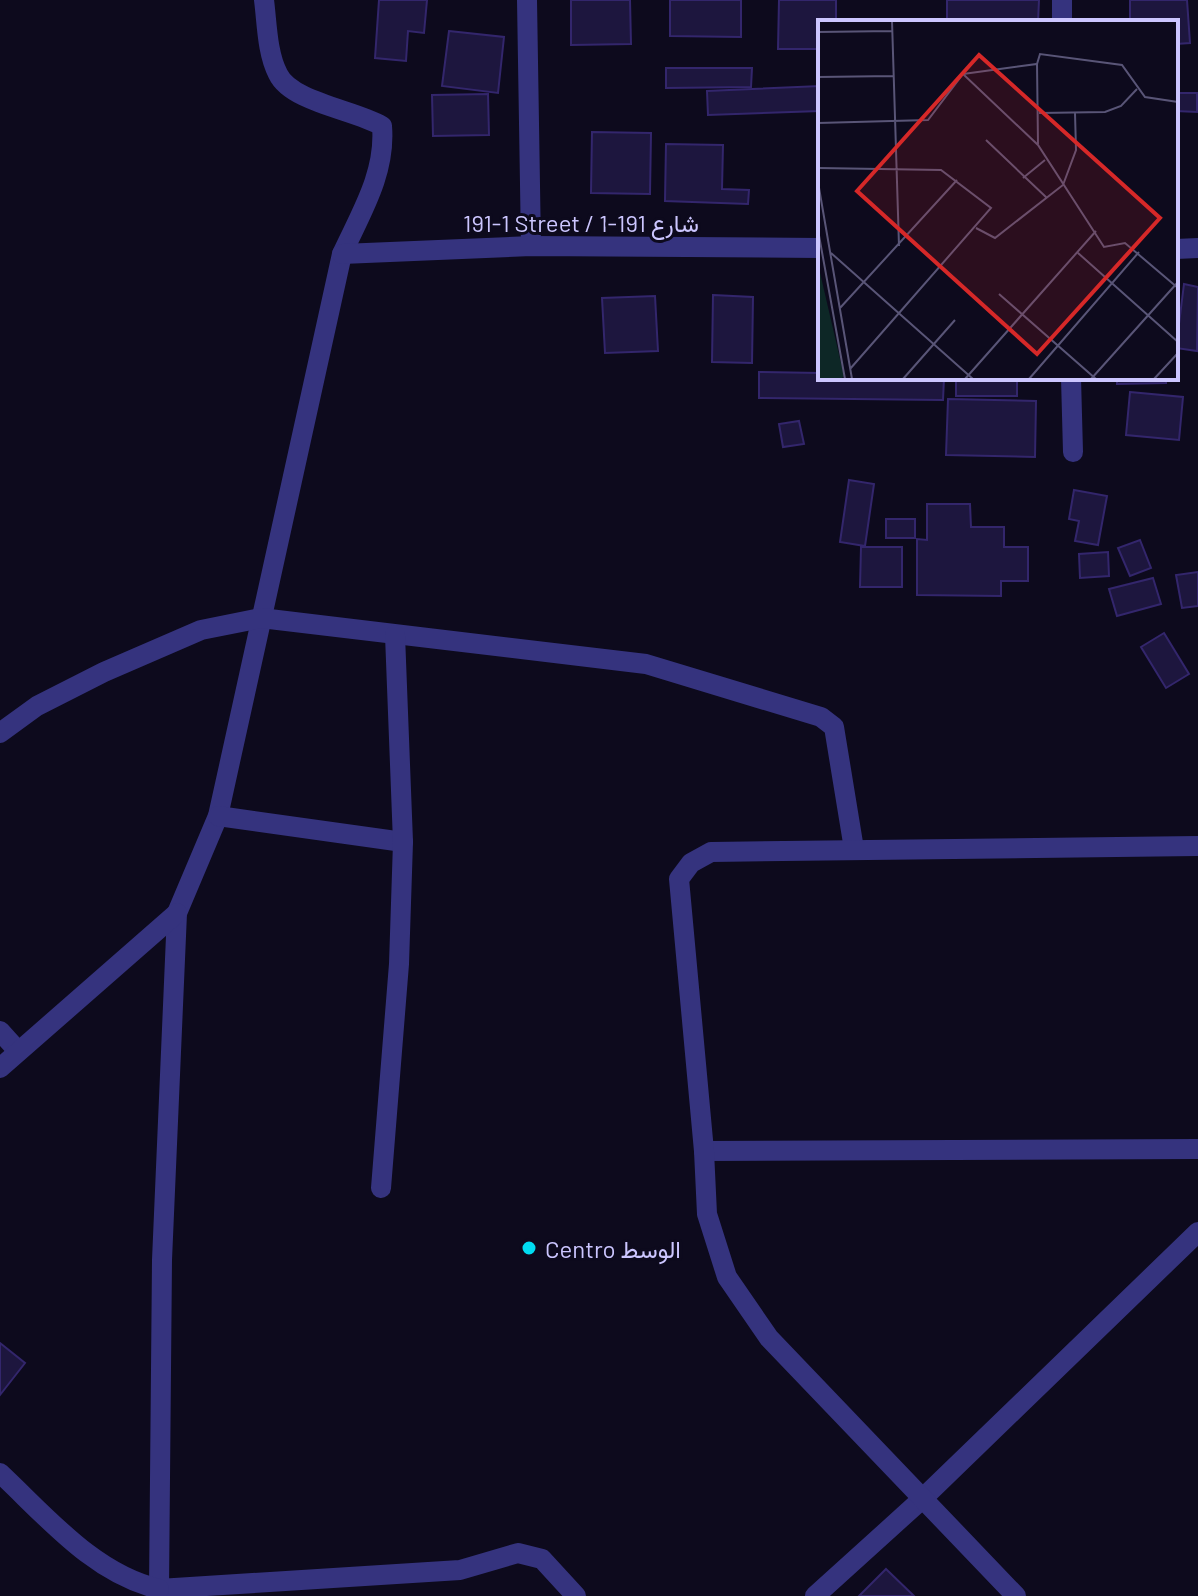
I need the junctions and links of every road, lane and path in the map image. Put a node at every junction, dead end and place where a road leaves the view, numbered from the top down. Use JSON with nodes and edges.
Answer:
{"nodes":[{"id":1,"x":264,"y":0,"type":"edge"},
{"id":2,"x":527,"y":0,"type":"edge"},
{"id":3,"x":531,"y":246,"type":"junction"},
{"id":4,"x":818,"y":248,"type":"edge"},
{"id":5,"x":1198,"y":248,"type":"edge"},
{"id":6,"x":1178,"y":249,"type":"edge"},
{"id":7,"x":342,"y":254,"type":"junction"},
{"id":8,"x":1071,"y":380,"type":"edge"},
{"id":9,"x":1073,"y":452,"type":"dead end"},
{"id":10,"x":261,"y":618,"type":"junction"},
{"id":11,"x":395,"y":635,"type":"junction"},
{"id":12,"x":0,"y":733,"type":"edge"},
{"id":13,"x":218,"y":816,"type":"junction"},
{"id":14,"x":403,"y":842,"type":"junction"},
{"id":15,"x":1198,"y":846,"type":"edge"},
{"id":16,"x":854,"y":849,"type":"junction"},
{"id":17,"x":177,"y":913,"type":"junction"},
{"id":18,"x":0,"y":1031,"type":"edge"},
{"id":19,"x":18,"y":1051,"type":"junction"},
{"id":20,"x":0,"y":1068,"type":"edge"},
{"id":21,"x":1198,"y":1149,"type":"edge"},
{"id":22,"x":704,"y":1151,"type":"junction"},
{"id":23,"x":381,"y":1188,"type":"dead end"},
{"id":24,"x":1198,"y":1232,"type":"edge"},
{"id":25,"x":0,"y":1473,"type":"edge"},
{"id":26,"x":921,"y":1500,"type":"junction"},
{"id":27,"x":159,"y":1589,"type":"junction"},
{"id":28,"x":576,"y":1596,"type":"edge"},
{"id":29,"x":815,"y":1596,"type":"edge"},
{"id":30,"x":1016,"y":1596,"type":"edge"}],
"edges":[{"from":1,"to":7,"type":"street"},
{"from":2,"to":3,"type":"street"},
{"from":3,"to":4,"type":"street","name":"191-1 Street / شارع 191-1"},
{"from":3,"to":7,"type":"street","name":"191-1 Street / شارع 191-1"},
{"from":5,"to":6,"type":"street"},
{"from":7,"to":10,"type":"street"},
{"from":8,"to":9,"type":"street"},
{"from":10,"to":11,"type":"street"},
{"from":10,"to":12,"type":"street"},
{"from":10,"to":13,"type":"street"},
{"from":11,"to":14,"type":"street"},
{"from":11,"to":16,"type":"street"},
{"from":13,"to":14,"type":"street"},
{"from":13,"to":17,"type":"street"},
{"from":14,"to":23,"type":"street"},
{"from":15,"to":16,"type":"street"},
{"from":16,"to":22,"type":"street"},
{"from":17,"to":19,"type":"street"},
{"from":17,"to":27,"type":"street"},
{"from":18,"to":19,"type":"street"},
{"from":19,"to":20,"type":"street"},
{"from":21,"to":22,"type":"street"},
{"from":22,"to":26,"type":"street"},
{"from":24,"to":26,"type":"street"},
{"from":25,"to":27,"type":"street"},
{"from":26,"to":29,"type":"street"},
{"from":26,"to":30,"type":"street"},
{"from":27,"to":28,"type":"street"}]}
